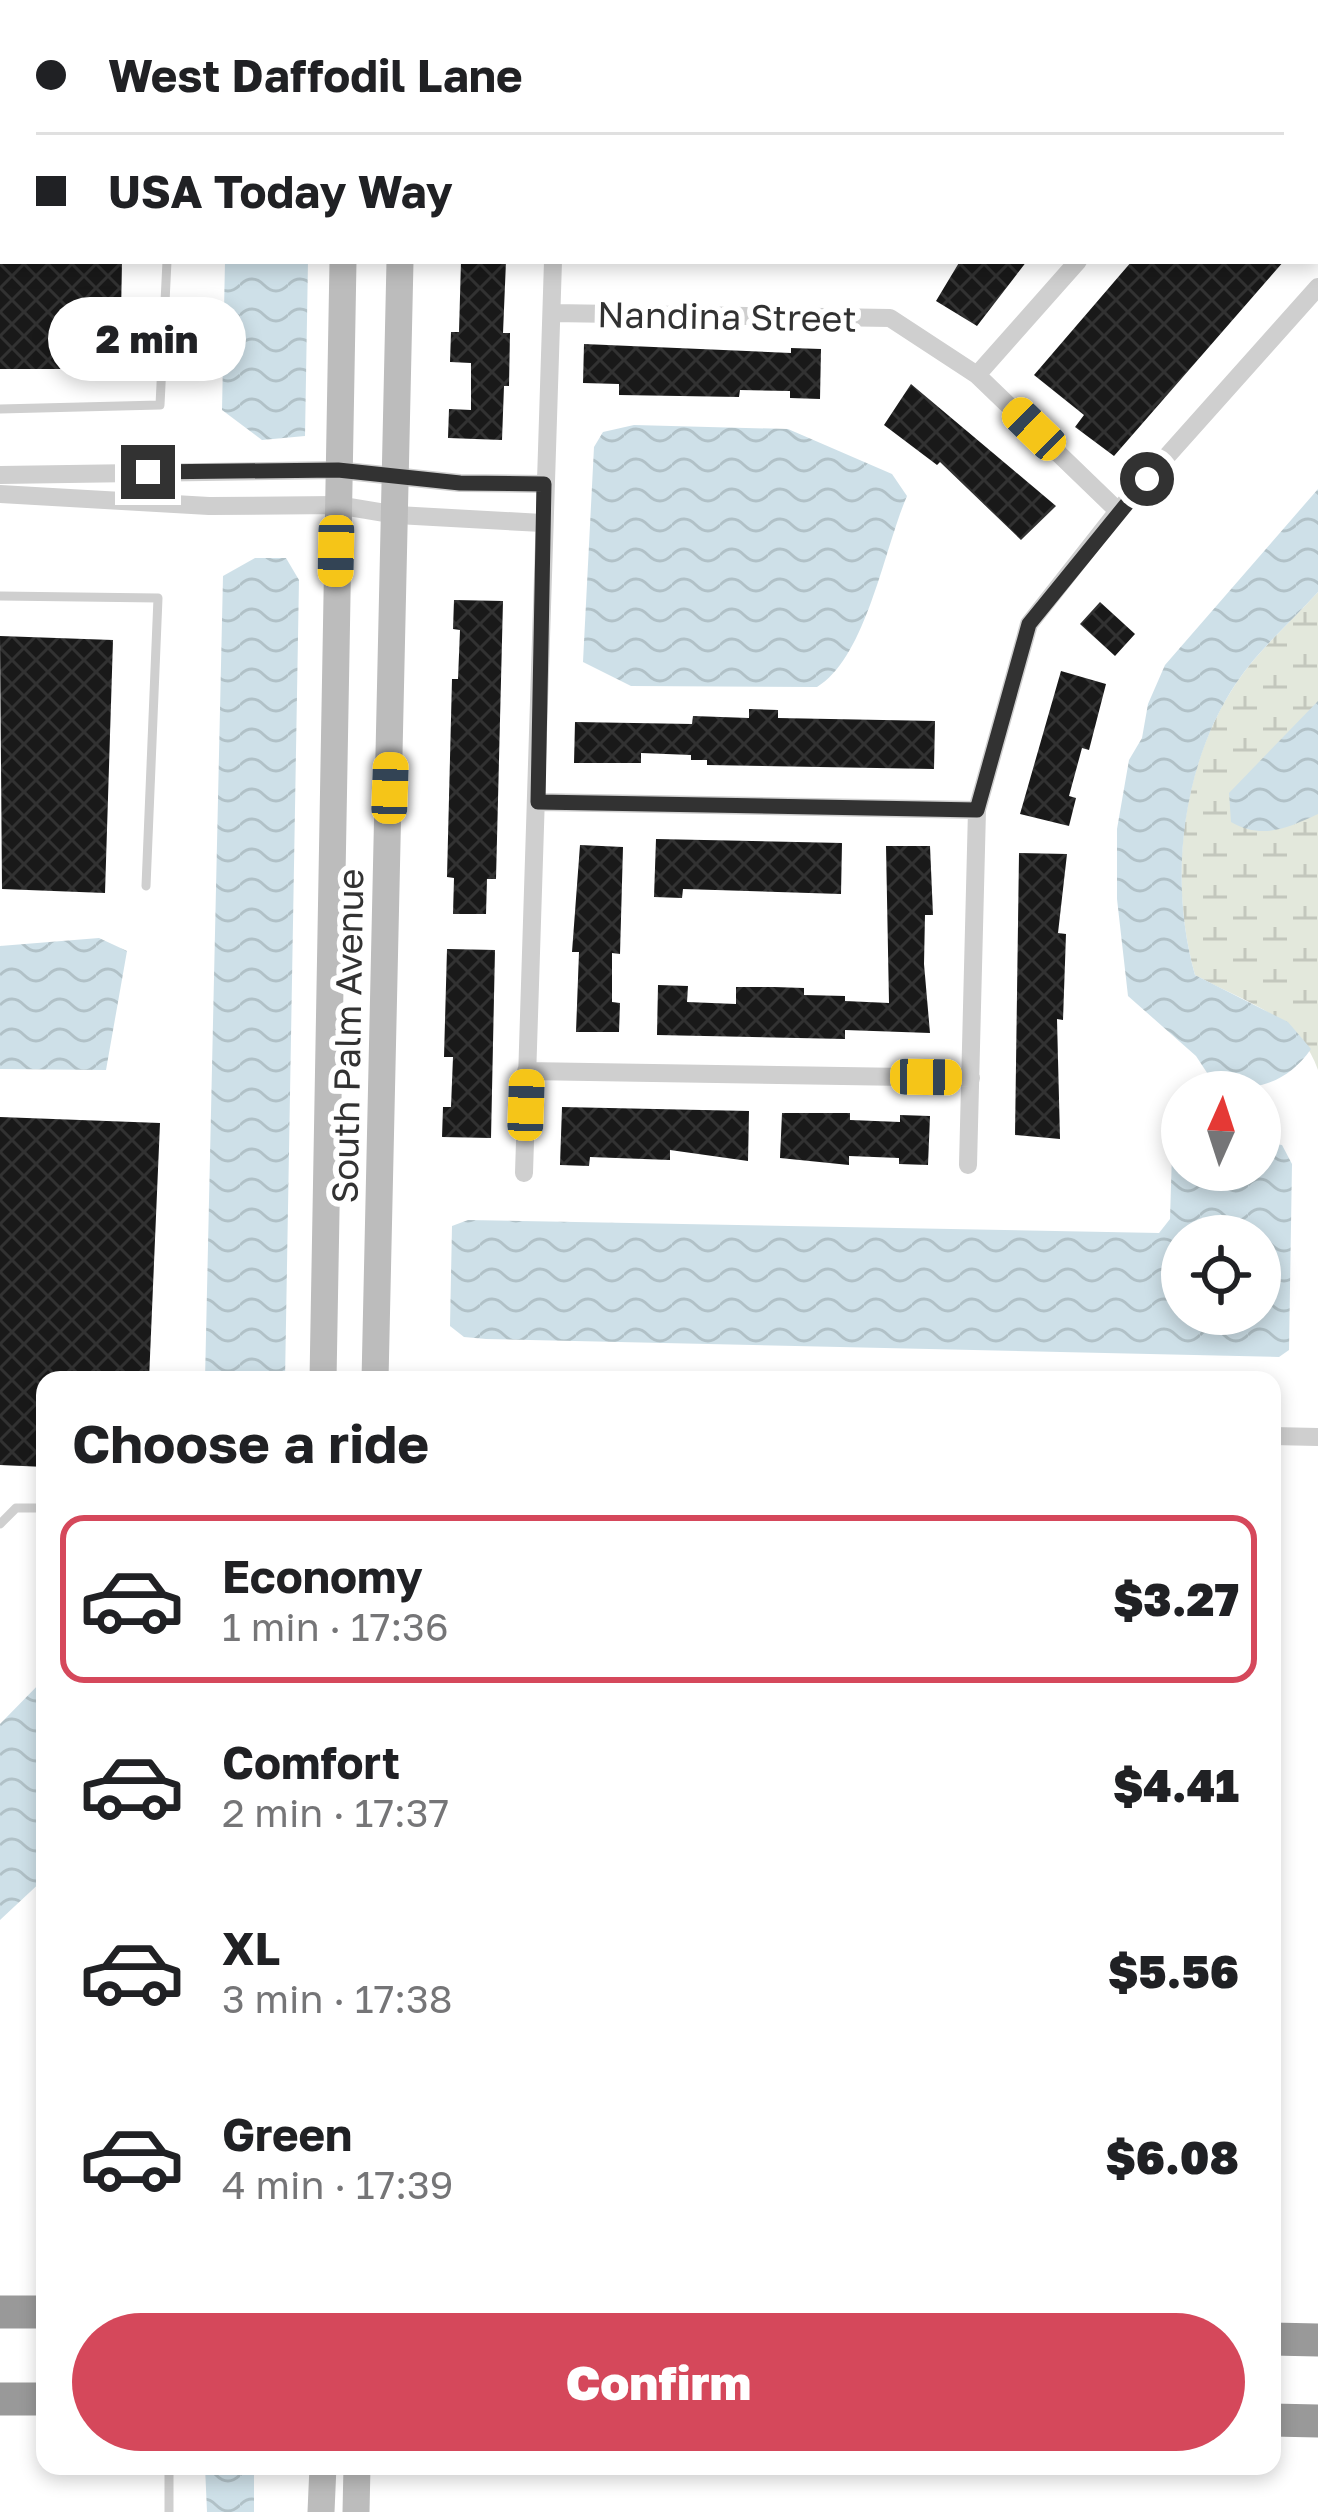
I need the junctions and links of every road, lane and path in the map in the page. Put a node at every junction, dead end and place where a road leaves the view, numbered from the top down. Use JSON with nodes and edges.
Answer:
{"nodes":[{"id":1,"x":167,"y":264,"type":"edge"},
{"id":2,"x":343,"y":264,"type":"edge"},
{"id":3,"x":400,"y":264,"type":"edge"},
{"id":4,"x":553,"y":264,"type":"edge"},
{"id":5,"x":1075,"y":264,"type":"edge"},
{"id":6,"x":1318,"y":286,"type":"edge"},
{"id":7,"x":552,"y":313,"type":"junction"},
{"id":8,"x":977,"y":375,"type":"junction"},
{"id":9,"x":0,"y":409,"type":"edge"},
{"id":10,"x":338,"y":470,"type":"junction"},
{"id":11,"x":397,"y":474,"type":"junction"},
{"id":12,"x":0,"y":475,"type":"edge"},
{"id":13,"x":544,"y":484,"type":"junction"},
{"id":14,"x":0,"y":494,"type":"edge"},
{"id":15,"x":337,"y":505,"type":"junction"},
{"id":16,"x":1118,"y":512,"type":"junction"},
{"id":17,"x":397,"y":514,"type":"junction"},
{"id":18,"x":542,"y":523,"type":"junction"},
{"id":19,"x":0,"y":596,"type":"edge"},
{"id":20,"x":538,"y":802,"type":"junction"},
{"id":21,"x":977,"y":810,"type":"junction"},
{"id":22,"x":146,"y":886,"type":"dead end"},
{"id":23,"x":526,"y":1071,"type":"junction"},
{"id":24,"x":970,"y":1078,"type":"junction"},
{"id":25,"x":968,"y":1165,"type":"dead end"},
{"id":26,"x":524,"y":1173,"type":"dead end"},
{"id":27,"x":323,"y":1371,"type":"edge"},
{"id":28,"x":375,"y":1371,"type":"edge"},
{"id":29,"x":1281,"y":1436,"type":"edge"},
{"id":30,"x":1318,"y":1437,"type":"edge"},
{"id":31,"x":36,"y":1508,"type":"edge"},
{"id":32,"x":0,"y":1524,"type":"edge"},
{"id":33,"x":0,"y":2312,"type":"edge"},
{"id":34,"x":36,"y":2312,"type":"edge"},
{"id":35,"x":1281,"y":2339,"type":"edge"},
{"id":36,"x":1318,"y":2340,"type":"edge"},
{"id":37,"x":0,"y":2399,"type":"edge"},
{"id":38,"x":36,"y":2399,"type":"edge"},
{"id":39,"x":1281,"y":2420,"type":"edge"},
{"id":40,"x":1318,"y":2421,"type":"edge"},
{"id":41,"x":170,"y":2475,"type":"edge"},
{"id":42,"x":323,"y":2475,"type":"edge"},
{"id":43,"x":357,"y":2475,"type":"edge"},
{"id":44,"x":169,"y":2512,"type":"edge"},
{"id":45,"x":321,"y":2512,"type":"edge"},
{"id":46,"x":356,"y":2512,"type":"edge"}],
"edges":[{"from":1,"to":9,"type":"lane"},
{"from":2,"to":10,"type":"main road","name":"South Palm Avenue"},
{"from":3,"to":11,"type":"main road","name":"South Palm Avenue"},
{"from":4,"to":7,"type":"street"},
{"from":5,"to":8,"type":"street"},
{"from":6,"to":16,"type":"street"},
{"from":7,"to":8,"type":"street","name":"Nandina Street"},
{"from":7,"to":13,"type":"street"},
{"from":8,"to":16,"type":"street","name":"Nandina Street"},
{"from":10,"to":11,"type":"street"},
{"from":10,"to":12,"type":"street"},
{"from":10,"to":15,"type":"main road","name":"South Palm Avenue"},
{"from":11,"to":13,"type":"street"},
{"from":11,"to":17,"type":"main road","name":"South Palm Avenue"},
{"from":13,"to":18,"type":"street"},
{"from":14,"to":15,"type":"street"},
{"from":15,"to":17,"type":"street"},
{"from":15,"to":27,"type":"main road","name":"South Palm Avenue"},
{"from":16,"to":21,"type":"street"},
{"from":17,"to":18,"type":"street"},
{"from":17,"to":28,"type":"main road","name":"South Palm Avenue"},
{"from":18,"to":20,"type":"street"},
{"from":19,"to":22,"type":"lane"},
{"from":20,"to":21,"type":"street"},
{"from":20,"to":23,"type":"street"},
{"from":21,"to":24,"type":"street"},
{"from":23,"to":24,"type":"street"},
{"from":23,"to":26,"type":"street"},
{"from":24,"to":25,"type":"street"},
{"from":29,"to":30,"type":"street"},
{"from":31,"to":32,"type":"lane"},
{"from":33,"to":34,"type":"highway"},
{"from":35,"to":36,"type":"highway"},
{"from":37,"to":38,"type":"highway"},
{"from":39,"to":40,"type":"highway"},
{"from":41,"to":44,"type":"lane"},
{"from":42,"to":45,"type":"main road"},
{"from":43,"to":46,"type":"main road"}]}
